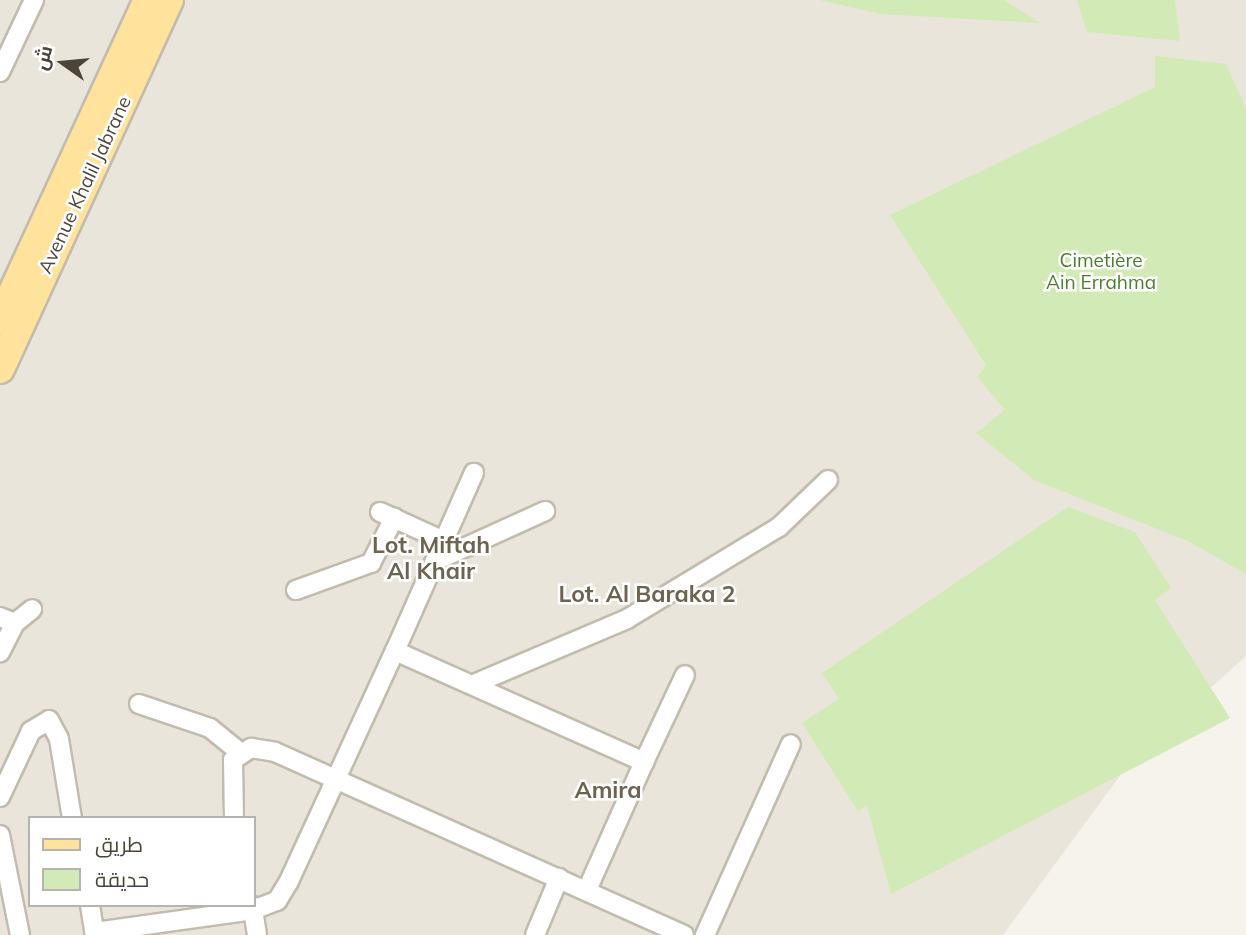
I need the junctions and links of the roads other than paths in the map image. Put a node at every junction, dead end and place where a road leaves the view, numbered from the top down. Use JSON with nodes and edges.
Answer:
{"nodes":[{"id":1,"x":34,"y":0,"type":"edge"},
{"id":2,"x":152,"y":1,"type":"edge"},
{"id":3,"x":0,"y":72,"type":"edge"},
{"id":4,"x":0,"y":320,"type":"edge"},
{"id":5,"x":0,"y":369,"type":"edge"},
{"id":6,"x":474,"y":473,"type":"dead end"},
{"id":7,"x":828,"y":480,"type":"dead end"},
{"id":8,"x":545,"y":511,"type":"dead end"},
{"id":9,"x":444,"y":541,"type":"junction"},
{"id":10,"x":435,"y":561,"type":"junction"},
{"id":11,"x":296,"y":590,"type":"dead end"},
{"id":12,"x":32,"y":609,"type":"dead end"},
{"id":13,"x":8,"y":620,"type":"edge"},
{"id":14,"x":395,"y":651,"type":"junction"},
{"id":15,"x":0,"y":652,"type":"edge"},
{"id":16,"x":685,"y":674,"type":"dead end"},
{"id":17,"x":474,"y":684,"type":"junction"},
{"id":18,"x":139,"y":704,"type":"dead end"},
{"id":19,"x":791,"y":744,"type":"dead end"},
{"id":20,"x":240,"y":752,"type":"junction"},
{"id":21,"x":644,"y":762,"type":"junction"},
{"id":22,"x":335,"y":777,"type":"junction"},
{"id":23,"x":0,"y":797,"type":"edge"},
{"id":24,"x":72,"y":816,"type":"edge"},
{"id":25,"x":234,"y":816,"type":"edge"},
{"id":26,"x":0,"y":835,"type":"edge"},
{"id":27,"x":559,"y":877,"type":"junction"},
{"id":28,"x":587,"y":890,"type":"junction"},
{"id":29,"x":90,"y":907,"type":"edge"},
{"id":30,"x":256,"y":907,"type":"edge"},
{"id":31,"x":252,"y":908,"type":"edge"},
{"id":32,"x":95,"y":933,"type":"edge"},
{"id":33,"x":20,"y":935,"type":"edge"},
{"id":34,"x":257,"y":935,"type":"edge"},
{"id":35,"x":536,"y":935,"type":"edge"},
{"id":36,"x":684,"y":935,"type":"edge"},
{"id":37,"x":705,"y":935,"type":"edge"}],
"edges":[{"from":1,"to":3,"type":"street"},
{"from":2,"to":4,"type":"main road","name":"Avenue Khalil Jabrane"},
{"from":2,"to":5,"type":"main road","name":"Avenue Khalil Jabrane"},
{"from":6,"to":9,"type":"street"},
{"from":7,"to":17,"type":"street"},
{"from":8,"to":10,"type":"street"},
{"from":9,"to":10,"type":"street"},
{"from":9,"to":11,"type":"street"},
{"from":10,"to":14,"type":"street"},
{"from":12,"to":13,"type":"street"},
{"from":13,"to":15,"type":"street"},
{"from":14,"to":17,"type":"street"},
{"from":14,"to":22,"type":"street"},
{"from":16,"to":21,"type":"street"},
{"from":17,"to":21,"type":"street"},
{"from":18,"to":20,"type":"street"},
{"from":19,"to":37,"type":"street"},
{"from":20,"to":22,"type":"street"},
{"from":20,"to":25,"type":"street"},
{"from":21,"to":28,"type":"street"},
{"from":22,"to":27,"type":"street"},
{"from":22,"to":30,"type":"street"},
{"from":23,"to":24,"type":"street"},
{"from":26,"to":33,"type":"street"},
{"from":27,"to":28,"type":"street"},
{"from":27,"to":35,"type":"street"},
{"from":28,"to":36,"type":"street"},
{"from":29,"to":32,"type":"street"},
{"from":31,"to":32,"type":"street"},
{"from":31,"to":34,"type":"street"}]}
